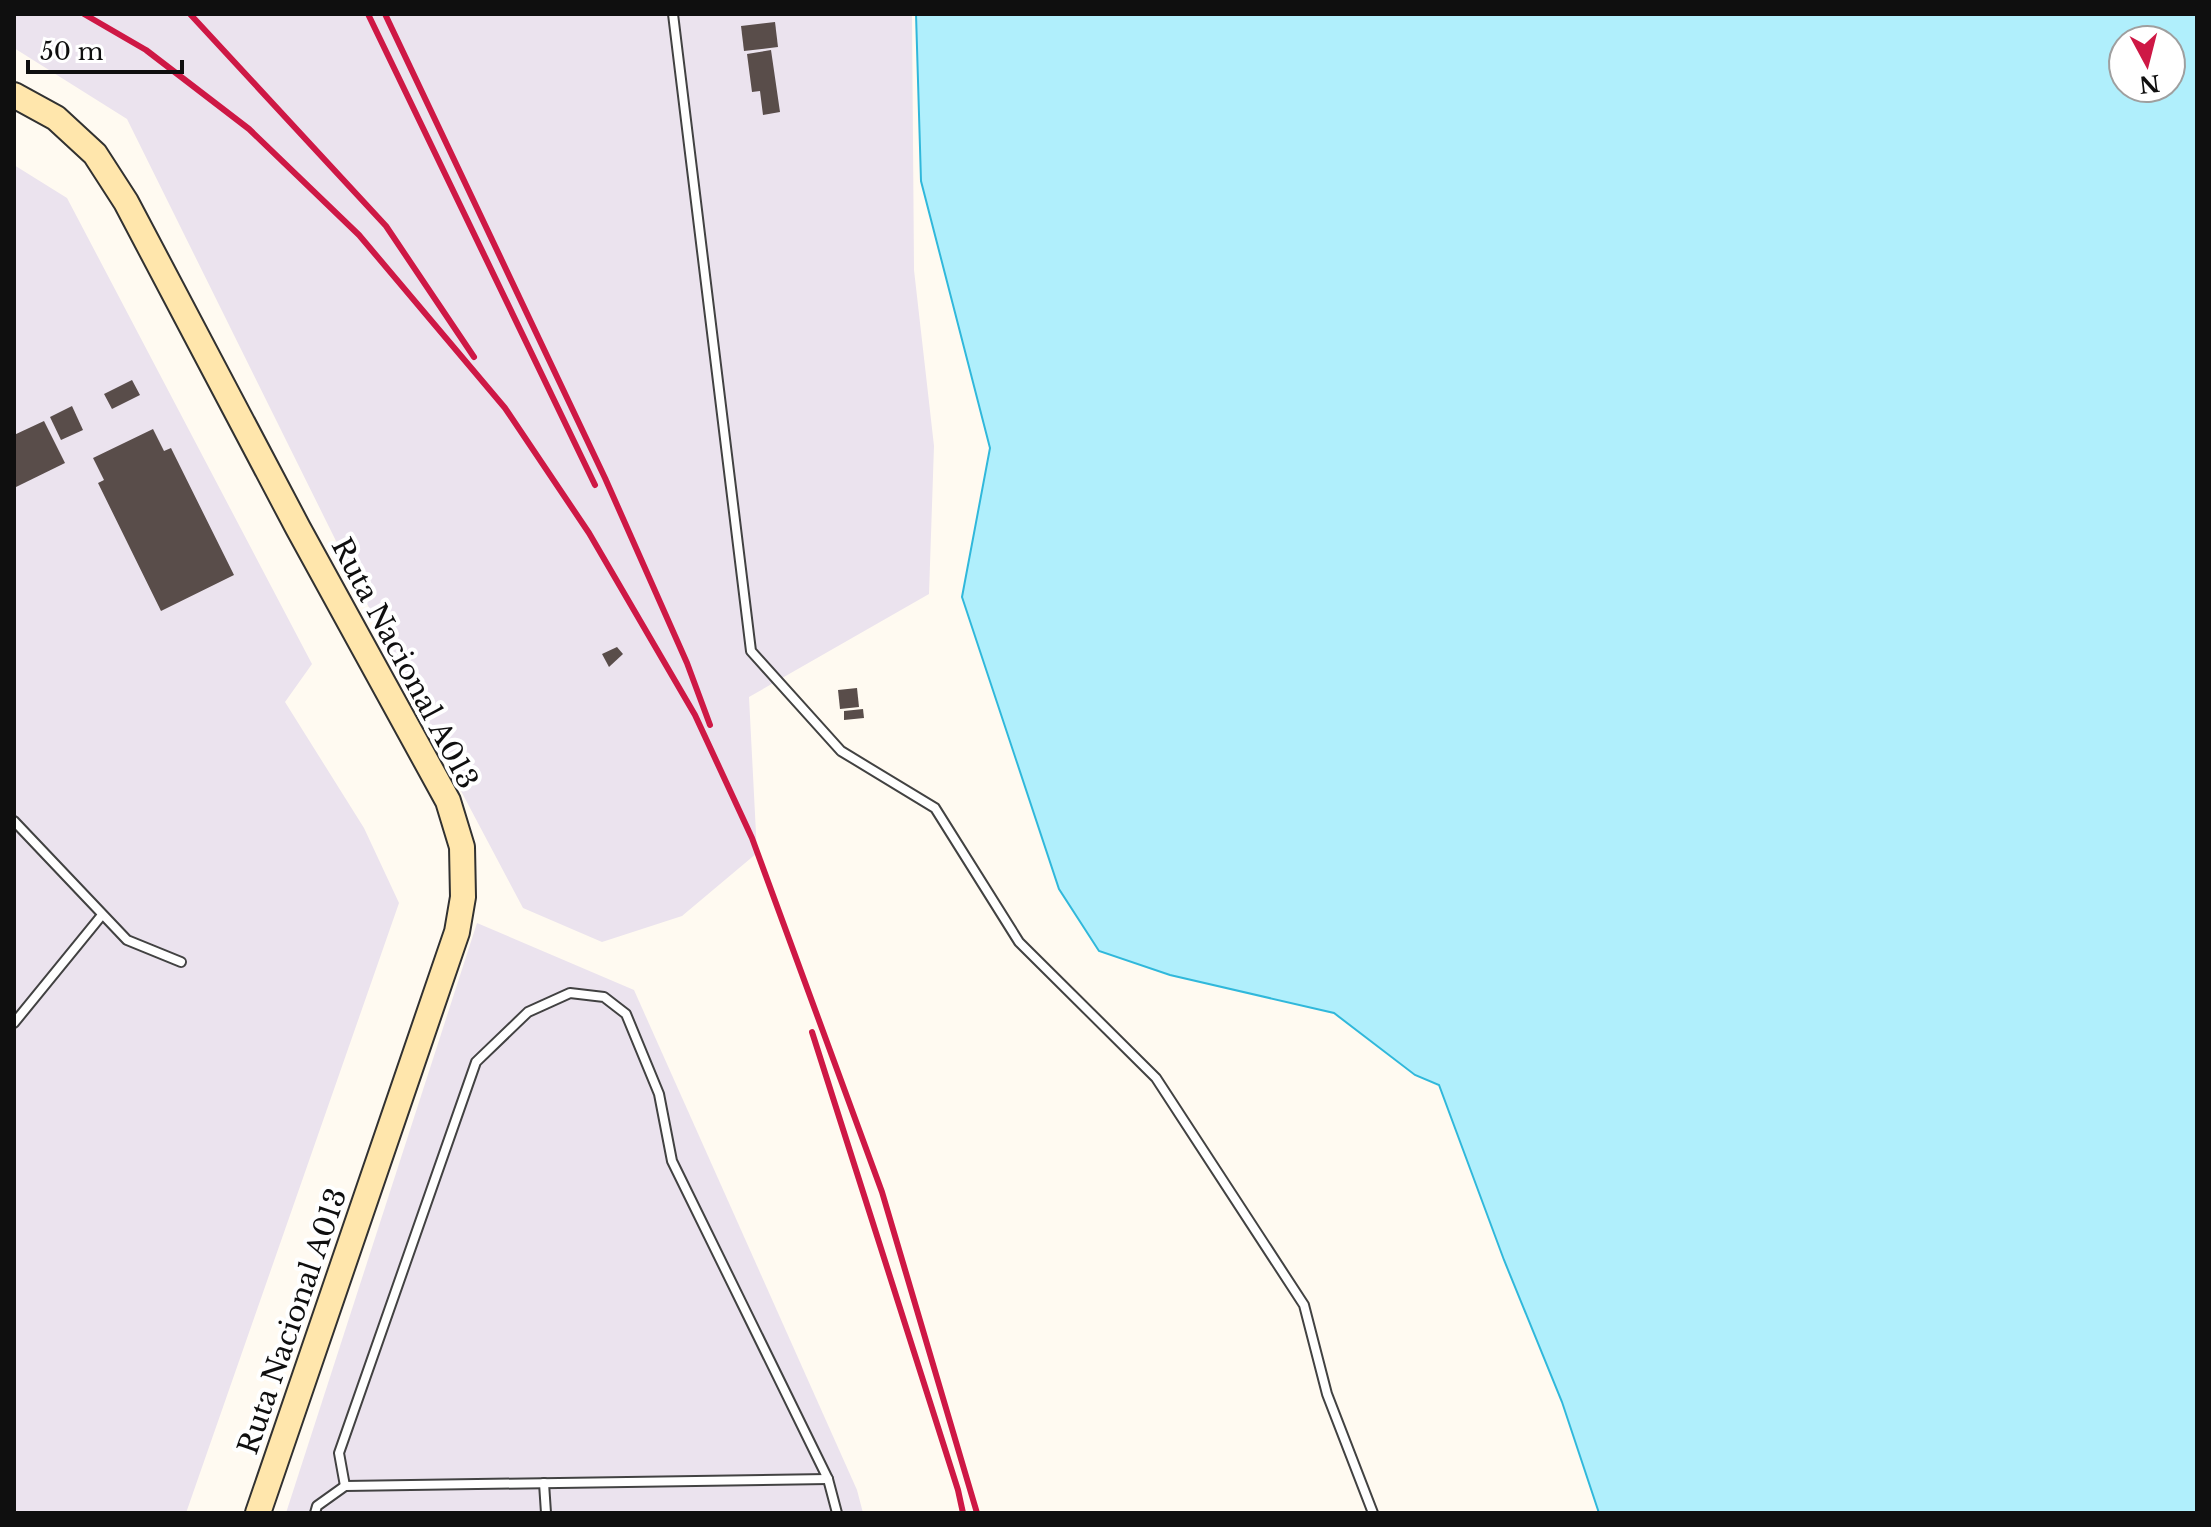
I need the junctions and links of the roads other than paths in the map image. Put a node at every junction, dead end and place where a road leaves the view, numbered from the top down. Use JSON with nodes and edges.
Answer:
{"nodes":[{"id":1,"x":673,"y":14,"type":"edge"},
{"id":2,"x":14,"y":95,"type":"edge"},
{"id":3,"x":14,"y":821,"type":"edge"},
{"id":4,"x":102,"y":915,"type":"junction"},
{"id":5,"x":181,"y":962,"type":"dead end"},
{"id":6,"x":14,"y":1023,"type":"edge"},
{"id":7,"x":828,"y":1479,"type":"junction"},
{"id":8,"x":544,"y":1483,"type":"junction"},
{"id":9,"x":345,"y":1486,"type":"junction"},
{"id":10,"x":258,"y":1513,"type":"edge"},
{"id":11,"x":315,"y":1513,"type":"edge"},
{"id":12,"x":546,"y":1513,"type":"edge"},
{"id":13,"x":837,"y":1513,"type":"edge"},
{"id":14,"x":1373,"y":1513,"type":"edge"}],
"edges":[{"from":1,"to":14,"type":"lane"},
{"from":2,"to":10,"type":"street","name":"Ruta Nacional A013"},
{"from":3,"to":4,"type":"lane"},
{"from":4,"to":5,"type":"lane"},
{"from":4,"to":6,"type":"lane"},
{"from":7,"to":8,"type":"lane"},
{"from":7,"to":9,"type":"lane"},
{"from":7,"to":13,"type":"lane"},
{"from":8,"to":9,"type":"lane"},
{"from":8,"to":12,"type":"lane"},
{"from":9,"to":11,"type":"lane"}]}
